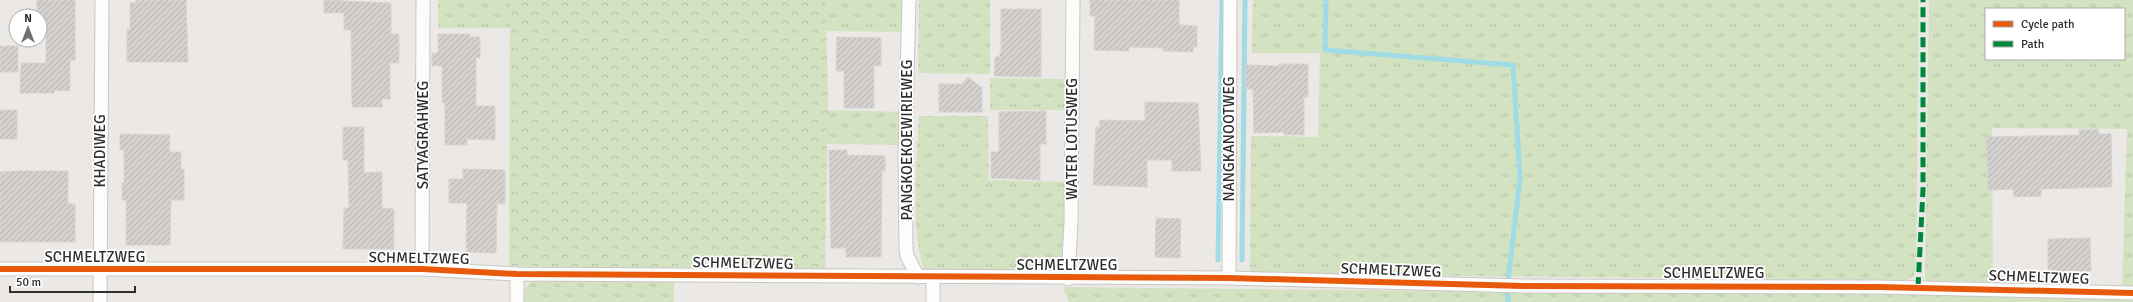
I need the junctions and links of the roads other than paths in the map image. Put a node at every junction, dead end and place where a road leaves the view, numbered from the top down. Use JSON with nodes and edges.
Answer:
{"nodes":[{"id":1,"x":102,"y":0,"type":"edge"},
{"id":2,"x":423,"y":0,"type":"edge"},
{"id":3,"x":908,"y":0,"type":"edge"},
{"id":4,"x":1072,"y":0,"type":"edge"},
{"id":5,"x":1230,"y":0,"type":"edge"},
{"id":6,"x":0,"y":269,"type":"edge"},
{"id":7,"x":100,"y":270,"type":"junction"},
{"id":8,"x":422,"y":270,"type":"junction"},
{"id":9,"x":517,"y":274,"type":"junction"},
{"id":10,"x":918,"y":278,"type":"junction"},
{"id":11,"x":933,"y":278,"type":"junction"},
{"id":12,"x":1229,"y":278,"type":"junction"},
{"id":13,"x":1068,"y":279,"type":"junction"},
{"id":14,"x":2133,"y":293,"type":"edge"},
{"id":15,"x":100,"y":302,"type":"edge"},
{"id":16,"x":517,"y":302,"type":"edge"},
{"id":17,"x":932,"y":302,"type":"edge"}],
"edges":[{"from":1,"to":7,"type":"street","name":"KHADIWEG"},
{"from":2,"to":8,"type":"street","name":"SATYAGRAHWEG"},
{"from":3,"to":10,"type":"street","name":"PANGKOEKOEWIRIEWEG"},
{"from":4,"to":13,"type":"street","name":"WATER LOTUSWEG"},
{"from":5,"to":12,"type":"street","name":"NANGKANOOTWEG"},
{"from":6,"to":7,"type":"street","name":"SCHMELTZWEG"},
{"from":7,"to":8,"type":"street","name":"SCHMELTZWEG"},
{"from":7,"to":15,"type":"street","name":"KHADIWEG"},
{"from":8,"to":9,"type":"street","name":"SCHMELTZWEG"},
{"from":9,"to":10,"type":"street","name":"SCHMELTZWEG"},
{"from":9,"to":16,"type":"street"},
{"from":10,"to":11,"type":"street","name":"SCHMELTZWEG"},
{"from":11,"to":13,"type":"street","name":"SCHMELTZWEG"},
{"from":11,"to":17,"type":"street"},
{"from":12,"to":13,"type":"street","name":"SCHMELTZWEG"},
{"from":12,"to":14,"type":"street","name":"SCHMELTZWEG"}]}
